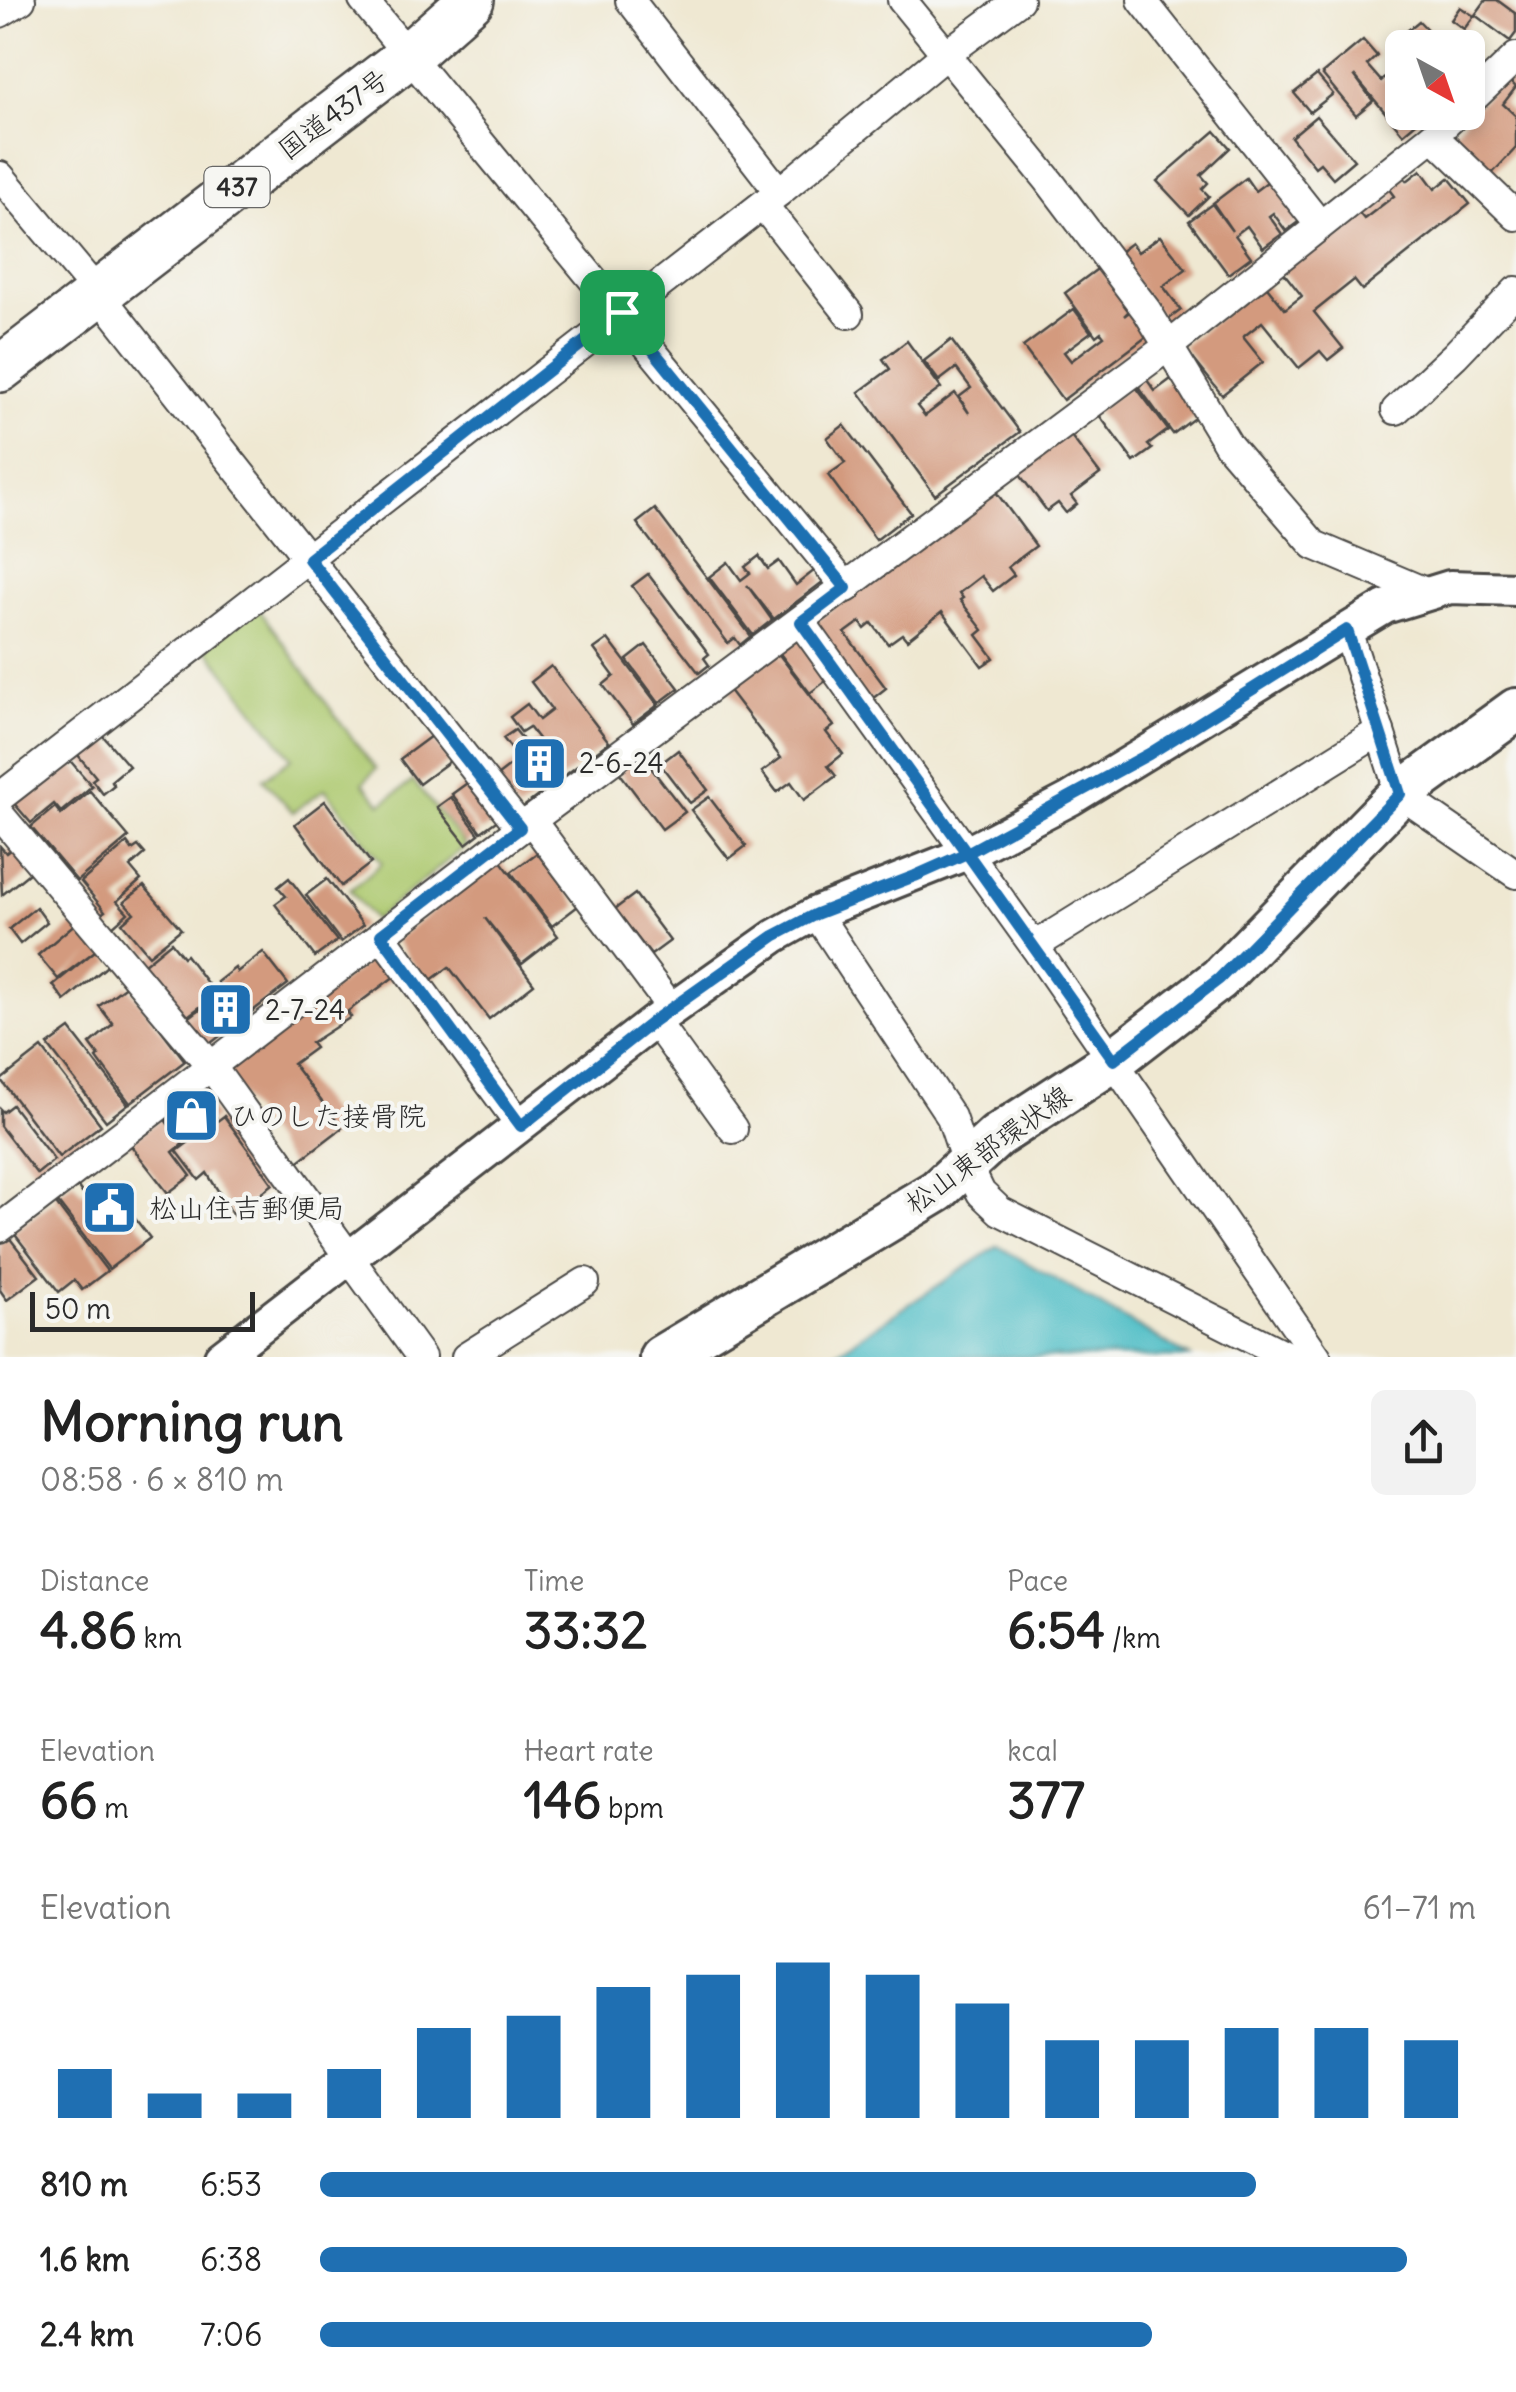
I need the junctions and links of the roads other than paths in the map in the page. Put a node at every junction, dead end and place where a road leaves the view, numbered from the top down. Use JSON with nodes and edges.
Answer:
{"nodes":[{"id":1,"x":21,"y":0,"type":"edge"},
{"id":2,"x":363,"y":0,"type":"edge"},
{"id":3,"x":471,"y":0,"type":"edge"},
{"id":4,"x":630,"y":0,"type":"edge"},
{"id":5,"x":902,"y":0,"type":"edge"},
{"id":6,"x":1019,"y":0,"type":"edge"},
{"id":7,"x":1142,"y":0,"type":"edge"},
{"id":8,"x":0,"y":13,"type":"edge"},
{"id":9,"x":945,"y":55,"type":"junction"},
{"id":10,"x":410,"y":56,"type":"junction"},
{"id":11,"x":1516,"y":57,"type":"edge"},
{"id":12,"x":1485,"y":87,"type":"edge"},
{"id":13,"x":1439,"y":130,"type":"edge"},
{"id":14,"x":1433,"y":136,"type":"junction"},
{"id":15,"x":0,"y":176,"type":"edge"},
{"id":16,"x":771,"y":198,"type":"junction"},
{"id":17,"x":1516,"y":216,"type":"edge"},
{"id":18,"x":1319,"y":224,"type":"junction"},
{"id":19,"x":1516,"y":291,"type":"edge"},
{"id":20,"x":98,"y":293,"type":"junction"},
{"id":21,"x":622,"y":312,"type":"junction"},
{"id":22,"x":849,"y":314,"type":"dead end"},
{"id":23,"x":1170,"y":345,"type":"junction"},
{"id":24,"x":0,"y":369,"type":"edge"},
{"id":25,"x":1396,"y":410,"type":"dead end"},
{"id":26,"x":309,"y":559,"type":"junction"},
{"id":27,"x":846,"y":588,"type":"junction"},
{"id":28,"x":1516,"y":589,"type":"edge"},
{"id":29,"x":1425,"y":592,"type":"junction"},
{"id":30,"x":801,"y":622,"type":"junction"},
{"id":31,"x":1347,"y":630,"type":"junction"},
{"id":32,"x":1516,"y":710,"type":"edge"},
{"id":33,"x":1380,"y":731,"type":"junction"},
{"id":34,"x":1400,"y":794,"type":"junction"},
{"id":35,"x":0,"y":797,"type":"edge"},
{"id":36,"x":0,"y":815,"type":"edge"},
{"id":37,"x":526,"y":824,"type":"junction"},
{"id":38,"x":967,"y":853,"type":"junction"},
{"id":39,"x":1516,"y":874,"type":"edge"},
{"id":40,"x":816,"y":914,"type":"junction"},
{"id":41,"x":381,"y":935,"type":"junction"},
{"id":42,"x":1034,"y":946,"type":"junction"},
{"id":43,"x":664,"y":1015,"type":"junction"},
{"id":44,"x":1114,"y":1060,"type":"junction"},
{"id":45,"x":211,"y":1066,"type":"junction"},
{"id":46,"x":521,"y":1126,"type":"junction"},
{"id":47,"x":733,"y":1129,"type":"dead end"},
{"id":48,"x":966,"y":1162,"type":"junction"},
{"id":49,"x":0,"y":1228,"type":"edge"},
{"id":50,"x":350,"y":1260,"type":"junction"},
{"id":51,"x":585,"y":1282,"type":"dead end"},
{"id":52,"x":221,"y":1357,"type":"edge"},
{"id":53,"x":421,"y":1357,"type":"edge"},
{"id":54,"x":466,"y":1357,"type":"edge"},
{"id":55,"x":661,"y":1357,"type":"edge"},
{"id":56,"x":1289,"y":1357,"type":"edge"},
{"id":57,"x":1318,"y":1357,"type":"edge"}],
"edges":[{"from":1,"to":8,"type":"street"},
{"from":2,"to":10,"type":"street"},
{"from":3,"to":10,"type":"highway","name":"国道437号","number":"437"},
{"from":4,"to":16,"type":"street"},
{"from":5,"to":9,"type":"street"},
{"from":6,"to":9,"type":"street"},
{"from":7,"to":18,"type":"street"},
{"from":9,"to":16,"type":"street"},
{"from":9,"to":23,"type":"street"},
{"from":10,"to":20,"type":"highway","name":"国道437号","number":"437"},
{"from":10,"to":21,"type":"street"},
{"from":11,"to":12,"type":"street"},
{"from":13,"to":14,"type":"street"},
{"from":14,"to":17,"type":"street"},
{"from":14,"to":18,"type":"street"},
{"from":15,"to":20,"type":"street"},
{"from":16,"to":21,"type":"street"},
{"from":16,"to":22,"type":"street"},
{"from":18,"to":23,"type":"street"},
{"from":19,"to":25,"type":"street"},
{"from":20,"to":24,"type":"highway","name":"国道437号","number":"437"},
{"from":20,"to":26,"type":"street"},
{"from":21,"to":26,"type":"street"},
{"from":21,"to":27,"type":"street"},
{"from":23,"to":27,"type":"street"},
{"from":23,"to":29,"type":"street"},
{"from":26,"to":35,"type":"street"},
{"from":26,"to":37,"type":"street"},
{"from":27,"to":30,"type":"street"},
{"from":28,"to":29,"type":"street"},
{"from":29,"to":31,"type":"street"},
{"from":30,"to":37,"type":"street"},
{"from":30,"to":38,"type":"street"},
{"from":31,"to":33,"type":"street"},
{"from":31,"to":38,"type":"street"},
{"from":32,"to":34,"type":"main road","name":"松山東部環状線"},
{"from":33,"to":34,"type":"street"},
{"from":33,"to":42,"type":"street"},
{"from":34,"to":39,"type":"street"},
{"from":34,"to":44,"type":"main road","name":"松山東部環状線"},
{"from":36,"to":45,"type":"street"},
{"from":37,"to":41,"type":"street"},
{"from":37,"to":43,"type":"street"},
{"from":38,"to":40,"type":"street"},
{"from":38,"to":42,"type":"street"},
{"from":40,"to":43,"type":"street"},
{"from":40,"to":48,"type":"street"},
{"from":41,"to":45,"type":"street"},
{"from":41,"to":46,"type":"street"},
{"from":42,"to":44,"type":"street"},
{"from":43,"to":46,"type":"street"},
{"from":43,"to":47,"type":"street"},
{"from":44,"to":48,"type":"main road","name":"松山東部環状線"},
{"from":44,"to":57,"type":"street"},
{"from":45,"to":49,"type":"street"},
{"from":45,"to":50,"type":"street"},
{"from":46,"to":50,"type":"street"},
{"from":48,"to":55,"type":"main road","name":"松山東部環状線"},
{"from":48,"to":56,"type":"street"},
{"from":50,"to":52,"type":"street"},
{"from":50,"to":53,"type":"street"},
{"from":51,"to":54,"type":"street"}]}
